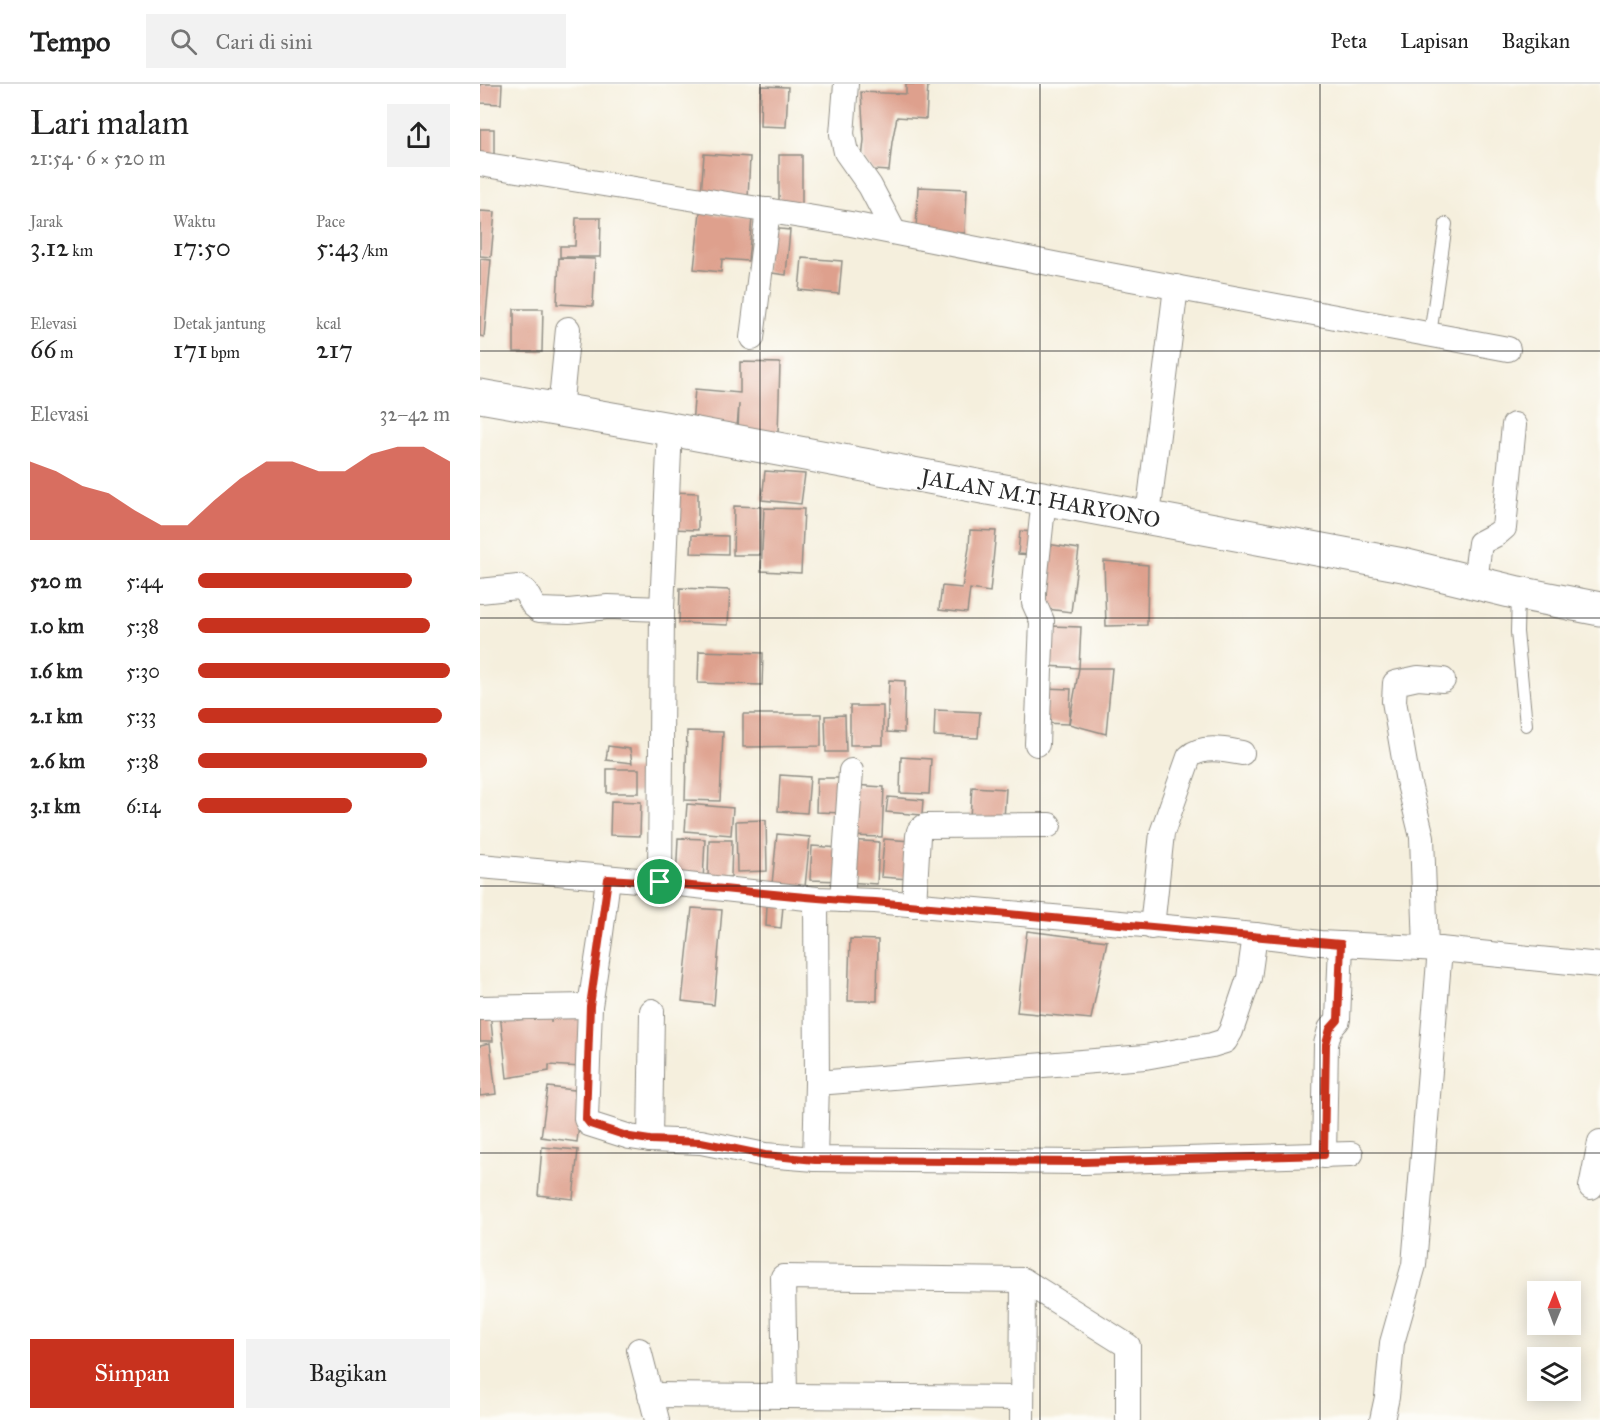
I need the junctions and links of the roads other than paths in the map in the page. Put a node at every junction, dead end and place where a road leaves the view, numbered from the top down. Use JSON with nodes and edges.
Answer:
{"nodes":[{"id":1,"x":846,"y":84,"type":"edge"},
{"id":2,"x":480,"y":164,"type":"edge"},
{"id":3,"x":768,"y":210,"type":"junction"},
{"id":4,"x":1446,"y":224,"type":"dead end"},
{"id":5,"x":894,"y":232,"type":"junction"},
{"id":6,"x":1176,"y":287,"type":"junction"},
{"id":7,"x":568,"y":328,"type":"dead end"},
{"id":8,"x":1430,"y":335,"type":"junction"},
{"id":9,"x":752,"y":338,"type":"dead end"},
{"id":10,"x":1508,"y":349,"type":"dead end"},
{"id":11,"x":480,"y":396,"type":"edge"},
{"id":12,"x":560,"y":410,"type":"junction"},
{"id":13,"x":1514,"y":425,"type":"dead end"},
{"id":14,"x":670,"y":429,"type":"junction"},
{"id":15,"x":1044,"y":498,"type":"junction"},
{"id":16,"x":1148,"y":516,"type":"junction"},
{"id":17,"x":1475,"y":582,"type":"junction"},
{"id":18,"x":480,"y":591,"type":"edge"},
{"id":19,"x":1518,"y":593,"type":"junction"},
{"id":20,"x":662,"y":609,"type":"junction"},
{"id":21,"x":1600,"y":609,"type":"edge"},
{"id":22,"x":1443,"y":680,"type":"dead end"},
{"id":23,"x":1526,"y":725,"type":"dead end"},
{"id":24,"x":1036,"y":744,"type":"dead end"},
{"id":25,"x":1242,"y":753,"type":"dead end"},
{"id":26,"x":851,"y":771,"type":"dead end"},
{"id":27,"x":1049,"y":825,"type":"dead end"},
{"id":28,"x":480,"y":866,"type":"edge"},
{"id":29,"x":608,"y":879,"type":"junction"},
{"id":30,"x":660,"y":882,"type":"junction"},
{"id":31,"x":816,"y":899,"type":"junction"},
{"id":32,"x":842,"y":900,"type":"junction"},
{"id":33,"x":914,"y":905,"type":"junction"},
{"id":34,"x":1152,"y":927,"type":"junction"},
{"id":35,"x":1256,"y":935,"type":"junction"},
{"id":36,"x":1341,"y":944,"type":"junction"},
{"id":37,"x":1432,"y":949,"type":"junction"},
{"id":38,"x":1600,"y":965,"type":"edge"},
{"id":39,"x":590,"y":1006,"type":"junction"},
{"id":40,"x":480,"y":1008,"type":"edge"},
{"id":41,"x":652,"y":1011,"type":"dead end"},
{"id":42,"x":817,"y":1083,"type":"junction"},
{"id":43,"x":650,"y":1140,"type":"junction"},
{"id":44,"x":1600,"y":1142,"type":"edge"},
{"id":45,"x":1351,"y":1154,"type":"dead end"},
{"id":46,"x":1324,"y":1155,"type":"junction"},
{"id":47,"x":815,"y":1160,"type":"junction"},
{"id":48,"x":1591,"y":1187,"type":"dead end"},
{"id":49,"x":1023,"y":1280,"type":"junction"},
{"id":50,"x":639,"y":1350,"type":"dead end"},
{"id":51,"x":650,"y":1395,"type":"junction"},
{"id":52,"x":785,"y":1396,"type":"junction"},
{"id":53,"x":1022,"y":1409,"type":"edge"},
{"id":54,"x":657,"y":1420,"type":"edge"},
{"id":55,"x":1128,"y":1420,"type":"edge"},
{"id":56,"x":1382,"y":1420,"type":"edge"}],
"edges":[{"from":1,"to":5,"type":"street"},
{"from":2,"to":3,"type":"street"},
{"from":3,"to":5,"type":"street"},
{"from":3,"to":9,"type":"street"},
{"from":4,"to":8,"type":"lane"},
{"from":5,"to":6,"type":"street"},
{"from":6,"to":8,"type":"street"},
{"from":6,"to":16,"type":"street"},
{"from":7,"to":12,"type":"street"},
{"from":8,"to":10,"type":"street"},
{"from":11,"to":12,"type":"main road","name":"JALAN M.T. HARYONO"},
{"from":12,"to":14,"type":"main road","name":"JALAN M.T. HARYONO"},
{"from":13,"to":17,"type":"street"},
{"from":14,"to":15,"type":"main road","name":"JALAN M.T. HARYONO"},
{"from":14,"to":20,"type":"street"},
{"from":15,"to":16,"type":"main road","name":"JALAN M.T. HARYONO"},
{"from":15,"to":24,"type":"street"},
{"from":16,"to":17,"type":"main road","name":"JALAN M.T. HARYONO"},
{"from":17,"to":19,"type":"main road","name":"JALAN M.T. HARYONO"},
{"from":18,"to":20,"type":"street"},
{"from":19,"to":21,"type":"main road","name":"JALAN M.T. HARYONO"},
{"from":19,"to":23,"type":"lane"},
{"from":20,"to":30,"type":"street"},
{"from":22,"to":37,"type":"street"},
{"from":25,"to":34,"type":"street"},
{"from":26,"to":32,"type":"street"},
{"from":27,"to":33,"type":"street"},
{"from":28,"to":29,"type":"street"},
{"from":29,"to":30,"type":"street"},
{"from":29,"to":39,"type":"street"},
{"from":30,"to":31,"type":"street"},
{"from":31,"to":32,"type":"street"},
{"from":31,"to":42,"type":"street"},
{"from":32,"to":33,"type":"street"},
{"from":33,"to":34,"type":"street"},
{"from":34,"to":35,"type":"street"},
{"from":35,"to":36,"type":"street"},
{"from":35,"to":42,"type":"street"},
{"from":36,"to":37,"type":"street"},
{"from":36,"to":46,"type":"street"},
{"from":37,"to":38,"type":"street"},
{"from":37,"to":56,"type":"street"},
{"from":39,"to":40,"type":"street"},
{"from":39,"to":43,"type":"street"},
{"from":41,"to":43,"type":"street"},
{"from":42,"to":47,"type":"street"},
{"from":43,"to":47,"type":"street"},
{"from":44,"to":48,"type":"street"},
{"from":45,"to":46,"type":"street"},
{"from":46,"to":47,"type":"street"},
{"from":49,"to":52,"type":"street"},
{"from":49,"to":53,"type":"street"},
{"from":49,"to":55,"type":"street"},
{"from":50,"to":51,"type":"street"},
{"from":51,"to":52,"type":"street"},
{"from":51,"to":54,"type":"street"},
{"from":52,"to":53,"type":"street"}]}
